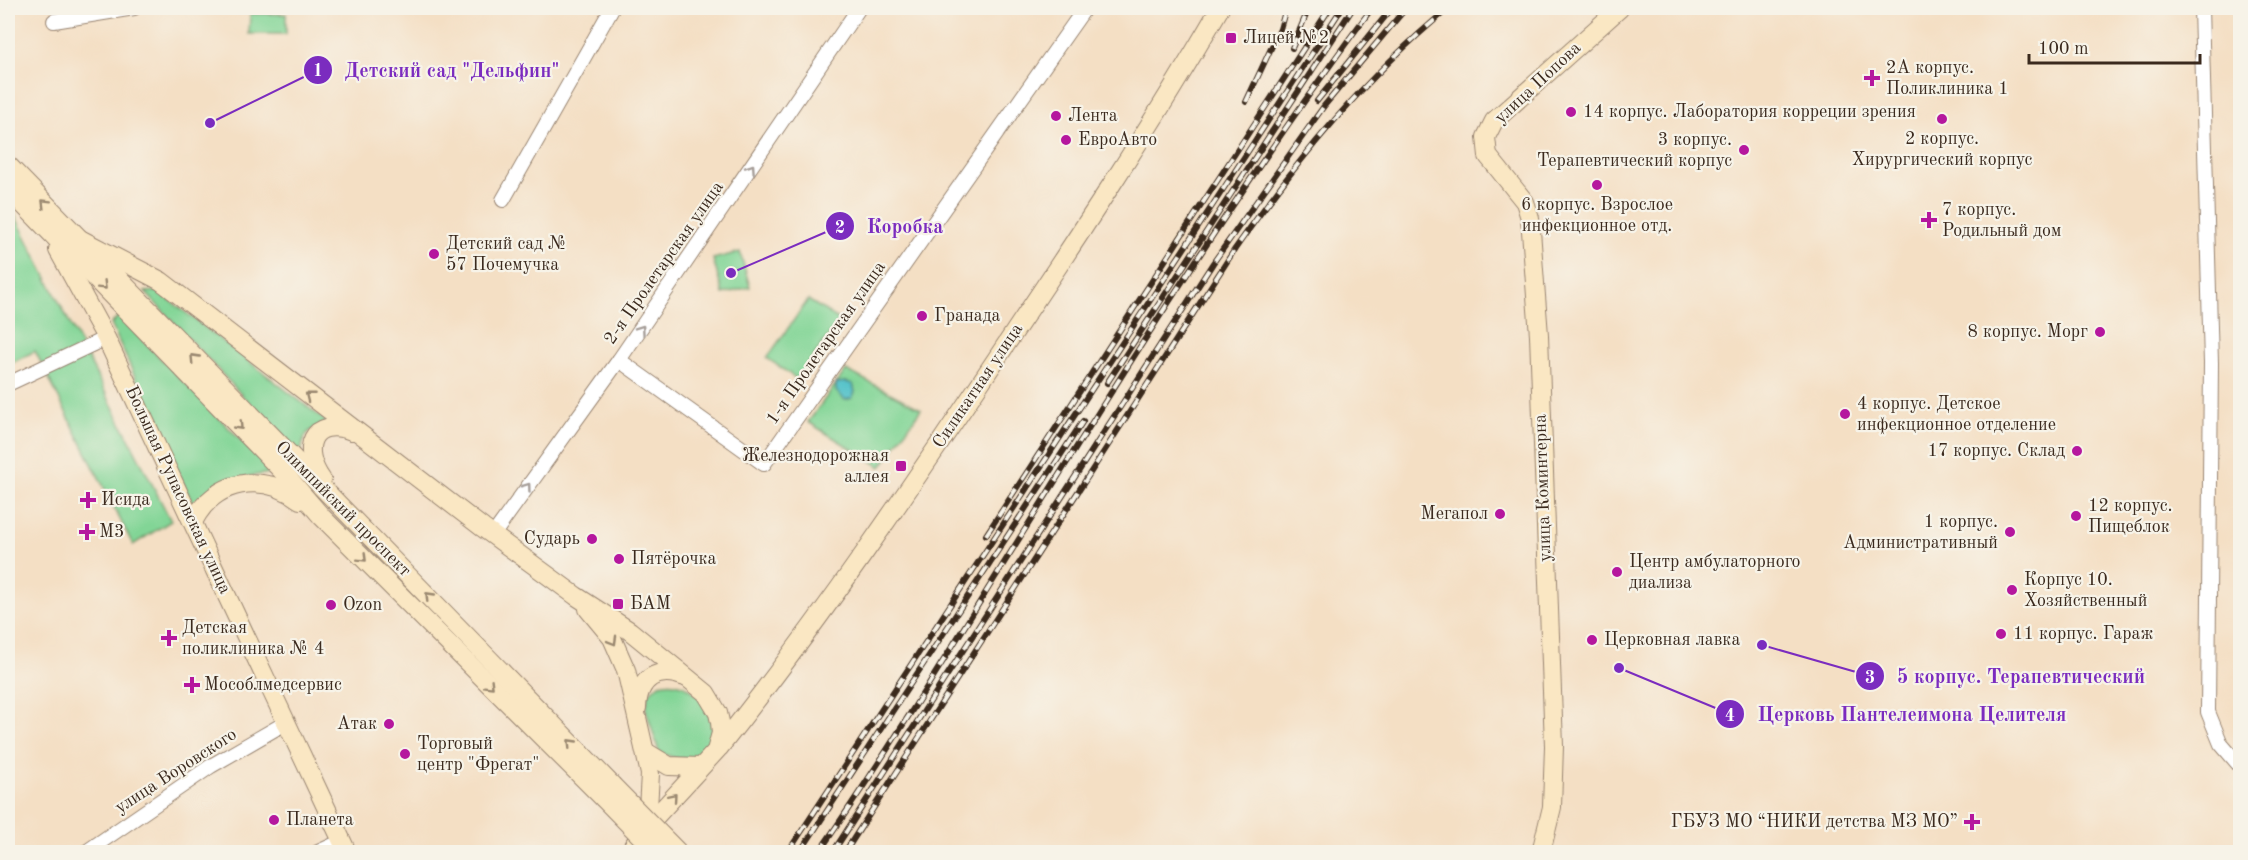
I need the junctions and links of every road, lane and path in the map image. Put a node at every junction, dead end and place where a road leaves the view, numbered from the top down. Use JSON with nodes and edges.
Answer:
{"nodes":[{"id":1,"x":135,"y":8,"type":"edge"},
{"id":2,"x":612,"y":8,"type":"edge"},
{"id":3,"x":859,"y":8,"type":"edge"},
{"id":4,"x":1085,"y":8,"type":"edge"},
{"id":5,"x":1620,"y":8,"type":"edge"},
{"id":6,"x":2200,"y":8,"type":"edge"},
{"id":7,"x":1215,"y":12,"type":"edge"},
{"id":8,"x":54,"y":21,"type":"dead end"},
{"id":9,"x":1486,"y":137,"type":"joint"},
{"id":10,"x":8,"y":165,"type":"edge"},
{"id":11,"x":8,"y":189,"type":"edge"},
{"id":12,"x":503,"y":200,"type":"dead end"},
{"id":13,"x":46,"y":231,"type":"junction"},
{"id":14,"x":82,"y":240,"type":"junction"},
{"id":15,"x":106,"y":338,"type":"junction"},
{"id":16,"x":619,"y":360,"type":"junction"},
{"id":17,"x":8,"y":384,"type":"edge"},
{"id":18,"x":355,"y":432,"type":"junction"},
{"id":19,"x":339,"y":503,"type":"junction"},
{"id":20,"x":322,"y":516,"type":"junction"},
{"id":21,"x":193,"y":522,"type":"junction"},
{"id":22,"x":494,"y":535,"type":"junction"},
{"id":23,"x":576,"y":596,"type":"junction"},
{"id":24,"x":688,"y":679,"type":"junction"},
{"id":25,"x":712,"y":699,"type":"junction"},
{"id":26,"x":757,"y":700,"type":"junction"},
{"id":27,"x":638,"y":718,"type":"junction"},
{"id":28,"x":287,"y":722,"type":"junction"},
{"id":29,"x":716,"y":751,"type":"junction"},
{"id":30,"x":646,"y":752,"type":"junction"},
{"id":31,"x":2241,"y":766,"type":"edge"},
{"id":32,"x":700,"y":767,"type":"junction"},
{"id":33,"x":607,"y":791,"type":"junction"},
{"id":34,"x":647,"y":826,"type":"junction"},
{"id":35,"x":345,"y":847,"type":"edge"},
{"id":36,"x":86,"y":852,"type":"edge"},
{"id":37,"x":318,"y":852,"type":"edge"},
{"id":38,"x":629,"y":852,"type":"edge"},
{"id":39,"x":656,"y":852,"type":"edge"},
{"id":40,"x":678,"y":852,"type":"edge"},
{"id":41,"x":1541,"y":852,"type":"edge"}],
"edges":[{"from":1,"to":8,"type":"street"},
{"from":2,"to":12,"type":"street"},
{"from":16,"to":3,"type":"street","name":"2-я Пролетарская улица","one_way":true},
{"from":4,"to":16,"type":"street","name":"1-я Пролетарская улица"},
{"from":5,"to":9,"type":"main road","name":"улица Попова"},
{"from":6,"to":31,"type":"street"},
{"from":7,"to":26,"type":"main road","name":"Силикатная улица"},
{"from":9,"to":41,"type":"main road","name":"улица Коминтерна"},
{"from":14,"to":10,"type":"main road","name":"Олимпийский проспект","one_way":true},
{"from":11,"to":13,"type":"main road","name":"Олимпийский проспект"},
{"from":13,"to":15,"type":"main road","name":"Большая Рупасовская улица"},
{"from":13,"to":20,"type":"main road","name":"Олимпийский проспект","one_way":true},
{"from":18,"to":14,"type":"main road","one_way":true},
{"from":19,"to":14,"type":"main road","name":"Олимпийский проспект","one_way":true},
{"from":15,"to":17,"type":"street"},
{"from":15,"to":21,"type":"main road","name":"Большая Рупасовская улица"},
{"from":22,"to":16,"type":"street","name":"2-я Пролетарская улица","one_way":true},
{"from":18,"to":19,"type":"main road"},
{"from":18,"to":22,"type":"main road"},
{"from":33,"to":19,"type":"main road","name":"Олимпийский проспект","one_way":true},
{"from":20,"to":21,"type":"main road"},
{"from":20,"to":33,"type":"main road","name":"Олимпийский проспект","one_way":true},
{"from":21,"to":28,"type":"main road","name":"Большая Рупасовская улица"},
{"from":22,"to":23,"type":"main road"},
{"from":23,"to":24,"type":"main road"},
{"from":23,"to":27,"type":"main road","one_way":true},
{"from":24,"to":25,"type":"main road"},
{"from":24,"to":27,"type":"main road"},
{"from":25,"to":26,"type":"main road"},
{"from":25,"to":29,"type":"main road"},
{"from":26,"to":29,"type":"main road","name":"Силикатная улица"},
{"from":27,"to":30,"type":"main road"},
{"from":28,"to":35,"type":"main road","name":"Большая Рупасовская улица"},
{"from":28,"to":36,"type":"street","name":"улица Воровского"},
{"from":29,"to":32,"type":"main road"},
{"from":30,"to":32,"type":"main road"},
{"from":30,"to":34,"type":"main road"},
{"from":34,"to":32,"type":"main road","one_way":true},
{"from":33,"to":39,"type":"main road","name":"Олимпийский проспект","bridge":true},
{"from":33,"to":40,"type":"main road","name":"Олимпийский проспект","bridge":true},
{"from":34,"to":38,"type":"main road"},
{"from":35,"to":37,"type":"street"}]}
